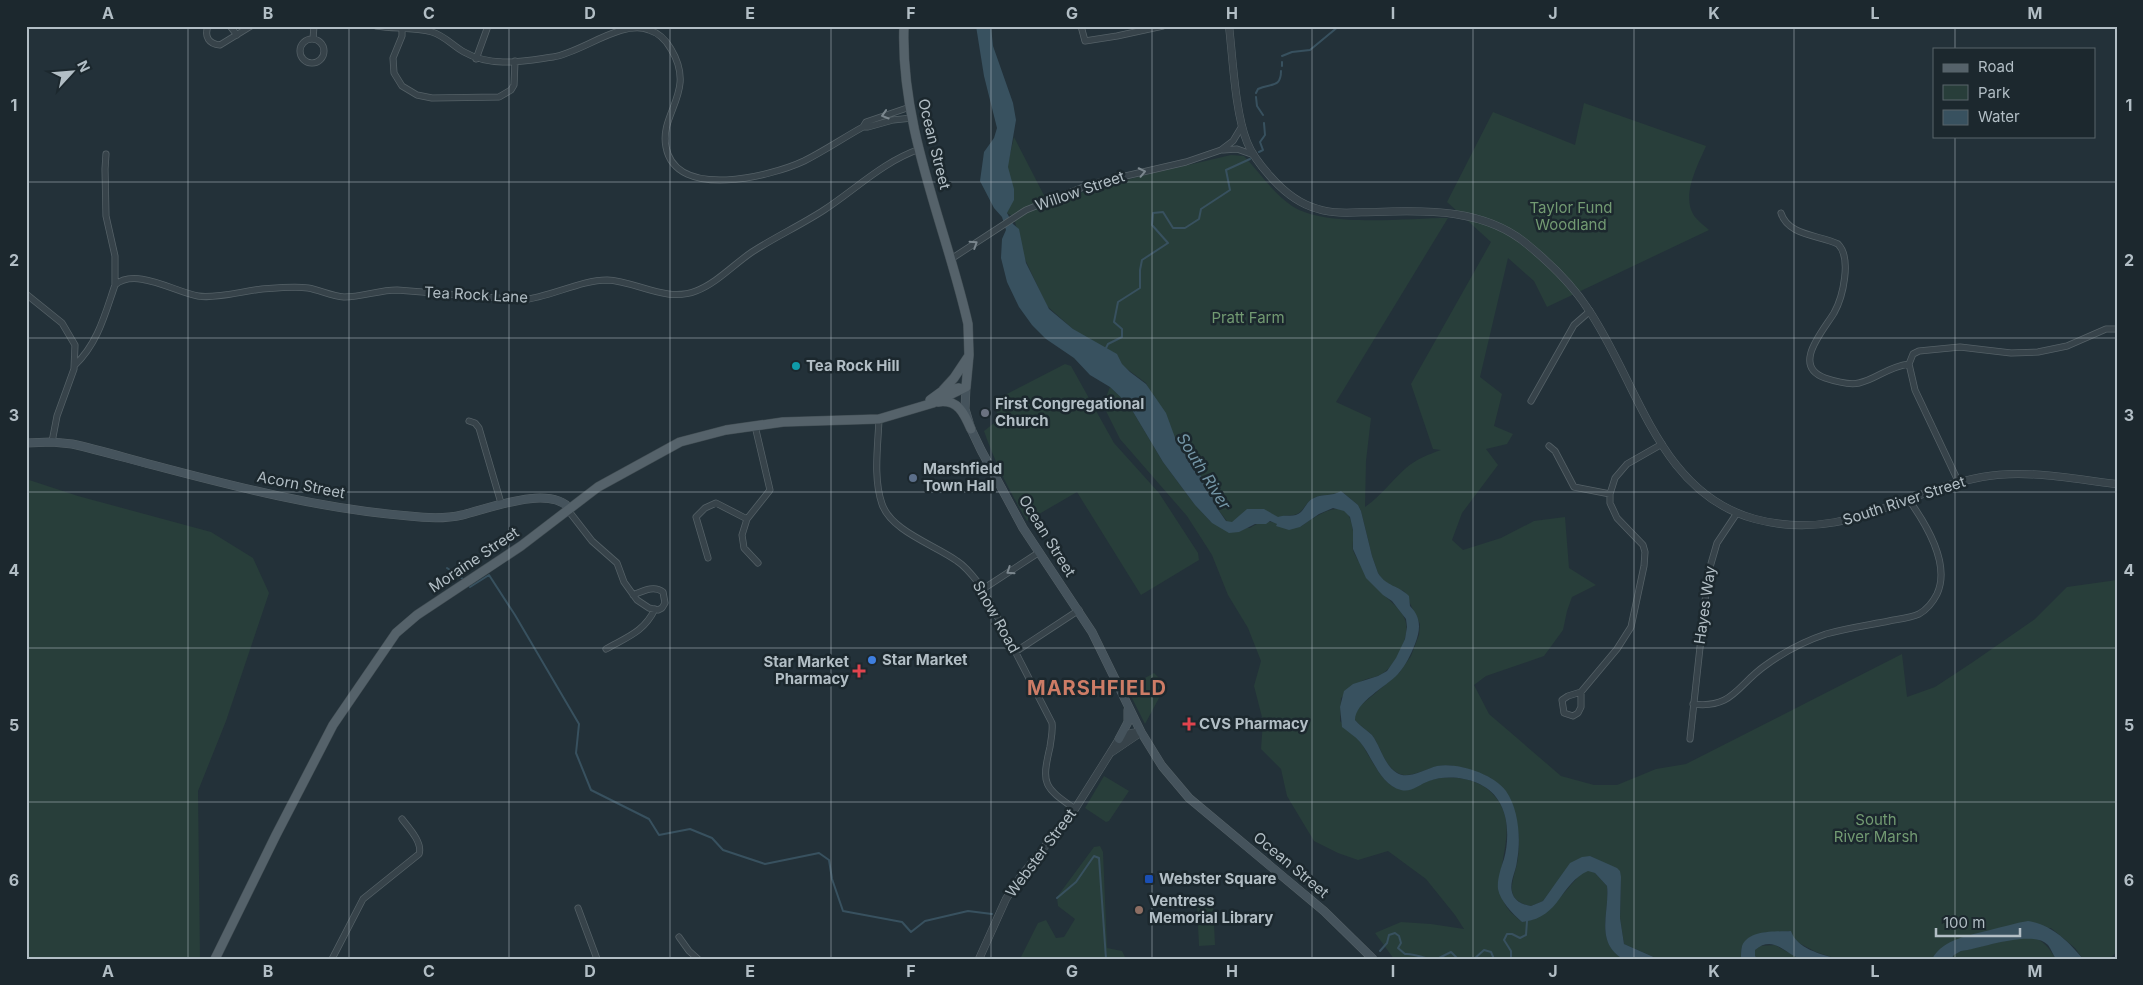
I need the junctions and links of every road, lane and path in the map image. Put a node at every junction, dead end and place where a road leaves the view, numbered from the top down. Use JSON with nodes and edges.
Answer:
{"nodes":[{"id":1,"x":208,"y":26,"type":"edge"},
{"id":2,"x":230,"y":26,"type":"edge"},
{"id":3,"x":250,"y":26,"type":"edge"},
{"id":4,"x":314,"y":26,"type":"edge"},
{"id":5,"x":376,"y":26,"type":"edge"},
{"id":6,"x":488,"y":26,"type":"edge"},
{"id":7,"x":904,"y":26,"type":"edge"},
{"id":8,"x":1081,"y":26,"type":"edge"},
{"id":9,"x":1163,"y":26,"type":"edge"},
{"id":10,"x":1229,"y":26,"type":"edge"},
{"id":11,"x":402,"y":28,"type":"junction"},
{"id":12,"x":236,"y":35,"type":"junction"},
{"id":13,"x":313,"y":39,"type":"junction"},
{"id":14,"x":476,"y":59,"type":"junction"},
{"id":15,"x":515,"y":61,"type":"junction"},
{"id":16,"x":910,"y":107,"type":"junction"},
{"id":17,"x":912,"y":118,"type":"junction"},
{"id":18,"x":1242,"y":126,"type":"junction"},
{"id":19,"x":863,"y":127,"type":"junction"},
{"id":20,"x":920,"y":149,"type":"junction"},
{"id":21,"x":1221,"y":150,"type":"junction"},
{"id":22,"x":106,"y":154,"type":"dead end"},
{"id":23,"x":1254,"y":155,"type":"junction"},
{"id":24,"x":1781,"y":213,"type":"dead end"},
{"id":25,"x":951,"y":259,"type":"junction"},
{"id":26,"x":115,"y":285,"type":"junction"},
{"id":27,"x":26,"y":294,"type":"edge"},
{"id":28,"x":1590,"y":311,"type":"junction"},
{"id":29,"x":2117,"y":329,"type":"edge"},
{"id":30,"x":969,"y":355,"type":"junction"},
{"id":31,"x":1909,"y":364,"type":"junction"},
{"id":32,"x":75,"y":365,"type":"junction"},
{"id":33,"x":966,"y":387,"type":"junction"},
{"id":34,"x":941,"y":392,"type":"junction"},
{"id":35,"x":1532,"y":401,"type":"dead end"},
{"id":36,"x":933,"y":403,"type":"junction"},
{"id":37,"x":919,"y":408,"type":"junction"},
{"id":38,"x":879,"y":419,"type":"junction"},
{"id":39,"x":469,"y":422,"type":"dead end"},
{"id":40,"x":755,"y":426,"type":"junction"},
{"id":41,"x":971,"y":428,"type":"junction"},
{"id":42,"x":52,"y":442,"type":"junction"},
{"id":43,"x":26,"y":444,"type":"edge"},
{"id":44,"x":1662,"y":444,"type":"junction"},
{"id":45,"x":1549,"y":446,"type":"dead end"},
{"id":46,"x":1959,"y":483,"type":"junction"},
{"id":47,"x":2117,"y":484,"type":"edge"},
{"id":48,"x":1610,"y":494,"type":"junction"},
{"id":49,"x":1910,"y":500,"type":"junction"},
{"id":50,"x":501,"y":503,"type":"junction"},
{"id":51,"x":569,"y":510,"type":"junction"},
{"id":52,"x":1737,"y":513,"type":"junction"},
{"id":53,"x":747,"y":519,"type":"junction"},
{"id":54,"x":1038,"y":553,"type":"junction"},
{"id":55,"x":708,"y":558,"type":"dead end"},
{"id":56,"x":758,"y":563,"type":"dead end"},
{"id":57,"x":982,"y":589,"type":"junction"},
{"id":58,"x":633,"y":596,"type":"junction"},
{"id":59,"x":654,"y":609,"type":"junction"},
{"id":60,"x":1079,"y":610,"type":"junction"},
{"id":61,"x":606,"y":649,"type":"dead end"},
{"id":62,"x":1016,"y":652,"type":"junction"},
{"id":63,"x":1581,"y":692,"type":"junction"},
{"id":64,"x":1693,"y":704,"type":"junction"},
{"id":65,"x":1128,"y":705,"type":"junction"},
{"id":66,"x":1141,"y":732,"type":"junction"},
{"id":67,"x":1119,"y":739,"type":"junction"},
{"id":68,"x":1690,"y":739,"type":"dead end"},
{"id":69,"x":1112,"y":752,"type":"junction"},
{"id":70,"x":1075,"y":809,"type":"junction"},
{"id":71,"x":402,"y":819,"type":"dead end"},
{"id":72,"x":578,"y":908,"type":"dead end"},
{"id":73,"x":679,"y":937,"type":"dead end"},
{"id":74,"x":215,"y":959,"type":"edge"},
{"id":75,"x":332,"y":959,"type":"edge"},
{"id":76,"x":597,"y":959,"type":"edge"},
{"id":77,"x":698,"y":959,"type":"edge"},
{"id":78,"x":979,"y":959,"type":"edge"},
{"id":79,"x":1373,"y":959,"type":"edge"}],
"edges":[{"from":1,"to":12,"type":"street"},
{"from":2,"to":12,"type":"street"},
{"from":3,"to":12,"type":"street"},
{"from":4,"to":13,"type":"street"},
{"from":5,"to":11,"type":"street"},
{"from":6,"to":14,"type":"street"},
{"from":7,"to":16,"type":"main road","name":"Ocean Street"},
{"from":8,"to":9,"type":"street"},
{"from":10,"to":18,"type":"street","name":"South River Street"},
{"from":11,"to":14,"type":"street"},
{"from":11,"to":15,"type":"street"},
{"from":13,"to":13,"type":"street"},
{"from":14,"to":15,"type":"street"},
{"from":15,"to":19,"type":"street"},
{"from":16,"to":17,"type":"main road","name":"Ocean Street"},
{"from":16,"to":19,"type":"street","one_way":true},
{"from":17,"to":19,"type":"street"},
{"from":17,"to":20,"type":"main road","name":"Ocean Street"},
{"from":18,"to":21,"type":"street","name":"Willow Street"},
{"from":18,"to":23,"type":"street","name":"South River Street"},
{"from":20,"to":25,"type":"main road","name":"Ocean Street"},
{"from":20,"to":26,"type":"street","name":"Tea Rock Lane"},
{"from":21,"to":23,"type":"street","name":"Willow Street"},
{"from":25,"to":21,"type":"street","name":"Willow Street","one_way":true},
{"from":22,"to":26,"type":"street"},
{"from":23,"to":28,"type":"street","name":"South River Street"},
{"from":24,"to":31,"type":"street"},
{"from":25,"to":30,"type":"main road","name":"Ocean Street"},
{"from":26,"to":32,"type":"street"},
{"from":27,"to":32,"type":"street"},
{"from":28,"to":35,"type":"street"},
{"from":28,"to":44,"type":"street","name":"South River Street"},
{"from":29,"to":31,"type":"street"},
{"from":30,"to":33,"type":"main road","name":"Ocean Street"},
{"from":30,"to":34,"type":"main road"},
{"from":31,"to":46,"type":"street"},
{"from":32,"to":42,"type":"street"},
{"from":33,"to":34,"type":"main road","name":"Moraine Street"},
{"from":33,"to":36,"type":"main road","name":"Moraine Street"},
{"from":33,"to":41,"type":"main road","name":"Ocean Street"},
{"from":34,"to":37,"type":"main road","name":"Moraine Street"},
{"from":36,"to":37,"type":"main road","name":"Moraine Street"},
{"from":36,"to":41,"type":"main road"},
{"from":37,"to":38,"type":"main road","name":"Moraine Street"},
{"from":38,"to":40,"type":"main road","name":"Moraine Street"},
{"from":38,"to":57,"type":"street","name":"Snow Road"},
{"from":39,"to":50,"type":"street"},
{"from":40,"to":51,"type":"main road","name":"Moraine Street"},
{"from":40,"to":53,"type":"street"},
{"from":41,"to":54,"type":"main road","name":"Ocean Street"},
{"from":42,"to":43,"type":"main road","name":"Acorn Street"},
{"from":42,"to":50,"type":"main road","name":"Acorn Street"},
{"from":44,"to":48,"type":"street"},
{"from":44,"to":52,"type":"street","name":"South River Street"},
{"from":45,"to":48,"type":"street"},
{"from":46,"to":47,"type":"street","name":"South River Street"},
{"from":46,"to":49,"type":"street","name":"South River Street"},
{"from":48,"to":63,"type":"street"},
{"from":49,"to":52,"type":"street","name":"South River Street"},
{"from":49,"to":64,"type":"street"},
{"from":50,"to":51,"type":"main road","name":"Acorn Street"},
{"from":51,"to":58,"type":"street"},
{"from":51,"to":74,"type":"main road","name":"Moraine Street"},
{"from":52,"to":64,"type":"street","name":"Hayes Way"},
{"from":53,"to":55,"type":"street"},
{"from":53,"to":56,"type":"street"},
{"from":54,"to":57,"type":"street","one_way":true},
{"from":54,"to":60,"type":"main road","name":"Ocean Street"},
{"from":57,"to":62,"type":"street","name":"Snow Road"},
{"from":58,"to":59,"type":"street"},
{"from":58,"to":59,"type":"street"},
{"from":59,"to":61,"type":"street"},
{"from":60,"to":62,"type":"street"},
{"from":60,"to":65,"type":"main road","name":"Ocean Street"},
{"from":62,"to":70,"type":"street","name":"Snow Road"},
{"from":63,"to":63,"type":"street"},
{"from":64,"to":68,"type":"street","name":"Hayes Way"},
{"from":65,"to":66,"type":"main road","name":"Ocean Street"},
{"from":65,"to":67,"type":"main road"},
{"from":66,"to":67,"type":"street"},
{"from":66,"to":69,"type":"street","name":"Webster Street"},
{"from":66,"to":79,"type":"main road","name":"Ocean Street"},
{"from":67,"to":69,"type":"street","name":"Webster Street"},
{"from":69,"to":70,"type":"street","name":"Webster Street"},
{"from":70,"to":78,"type":"street","name":"Webster Street"},
{"from":71,"to":75,"type":"street"},
{"from":72,"to":76,"type":"street"},
{"from":73,"to":77,"type":"street"}]}
